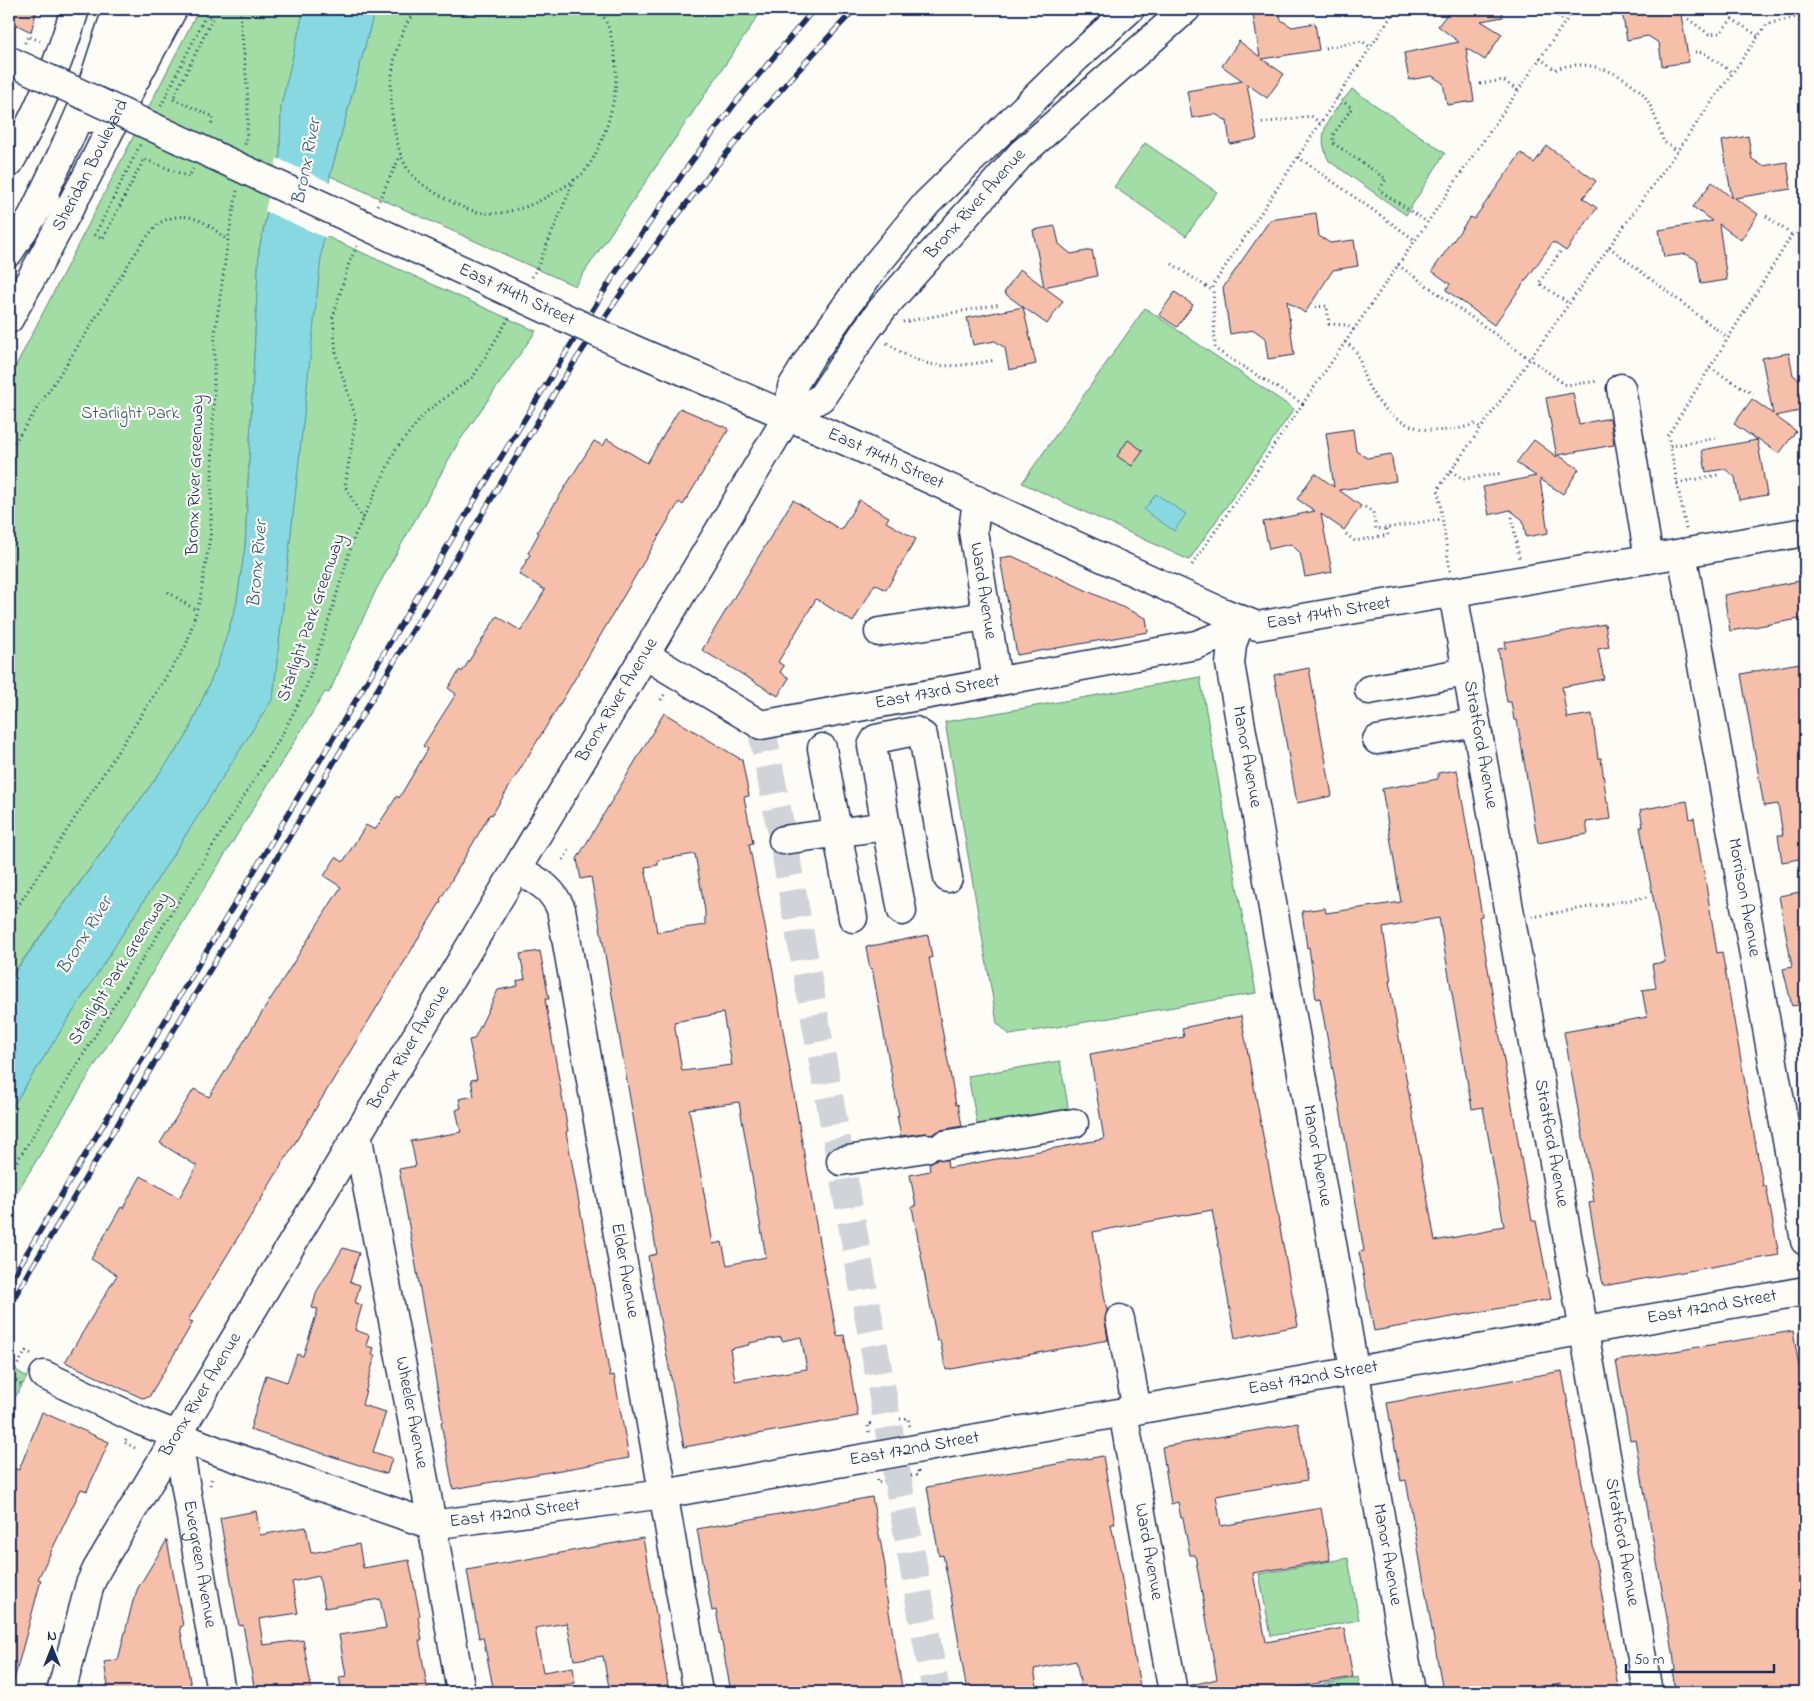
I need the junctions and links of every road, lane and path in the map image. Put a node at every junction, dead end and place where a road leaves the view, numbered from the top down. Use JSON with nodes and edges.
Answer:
{"nodes":[{"id":1,"x":75,"y":9,"type":"edge"},
{"id":2,"x":117,"y":9,"type":"edge"},
{"id":3,"x":145,"y":9,"type":"edge"},
{"id":4,"x":168,"y":9,"type":"edge"},
{"id":5,"x":172,"y":9,"type":"edge"},
{"id":6,"x":240,"y":9,"type":"edge"},
{"id":7,"x":416,"y":9,"type":"edge"},
{"id":8,"x":599,"y":9,"type":"edge"},
{"id":9,"x":1130,"y":9,"type":"edge"},
{"id":10,"x":1186,"y":9,"type":"edge"},
{"id":11,"x":1396,"y":9,"type":"edge"},
{"id":12,"x":1574,"y":9,"type":"edge"},
{"id":13,"x":1597,"y":9,"type":"edge"},
{"id":14,"x":1609,"y":9,"type":"edge"},
{"id":15,"x":1545,"y":10,"type":"dead end"},
{"id":16,"x":1805,"y":15,"type":"edge"},
{"id":17,"x":1688,"y":18,"type":"dead end"},
{"id":18,"x":1565,"y":22,"type":"junction"},
{"id":19,"x":28,"y":36,"type":"dead end"},
{"id":20,"x":1758,"y":36,"type":"junction"},
{"id":21,"x":46,"y":44,"type":"dead end"},
{"id":22,"x":1370,"y":47,"type":"junction"},
{"id":23,"x":1325,"y":48,"type":"dead end"},
{"id":24,"x":1695,"y":52,"type":"dead end"},
{"id":25,"x":1540,"y":58,"type":"junction"},
{"id":26,"x":9,"y":61,"type":"edge"},
{"id":27,"x":1732,"y":72,"type":"junction"},
{"id":28,"x":136,"y":78,"type":"junction"},
{"id":29,"x":1480,"y":84,"type":"dead end"},
{"id":30,"x":1518,"y":91,"type":"junction"},
{"id":31,"x":9,"y":95,"type":"edge"},
{"id":32,"x":1337,"y":98,"type":"junction"},
{"id":33,"x":19,"y":100,"type":"dead end"},
{"id":34,"x":159,"y":110,"type":"dead end"},
{"id":35,"x":1262,"y":123,"type":"dead end"},
{"id":36,"x":1320,"y":123,"type":"junction"},
{"id":37,"x":210,"y":127,"type":"dead end"},
{"id":38,"x":144,"y":139,"type":"dead end"},
{"id":39,"x":245,"y":148,"type":"dead end"},
{"id":40,"x":1678,"y":150,"type":"junction"},
{"id":41,"x":401,"y":154,"type":"junction"},
{"id":42,"x":1298,"y":157,"type":"junction"},
{"id":43,"x":9,"y":164,"type":"edge"},
{"id":44,"x":194,"y":167,"type":"dead end"},
{"id":45,"x":575,"y":178,"type":"junction"},
{"id":46,"x":239,"y":182,"type":"dead end"},
{"id":47,"x":373,"y":212,"type":"dead end"},
{"id":48,"x":1766,"y":216,"type":"dead end"},
{"id":49,"x":32,"y":217,"type":"junction"},
{"id":50,"x":1427,"y":222,"type":"junction"},
{"id":51,"x":1805,"y":233,"type":"edge"},
{"id":52,"x":1792,"y":235,"type":"junction"},
{"id":53,"x":361,"y":238,"type":"dead end"},
{"id":54,"x":228,"y":240,"type":"junction"},
{"id":55,"x":1416,"y":240,"type":"junction"},
{"id":56,"x":1608,"y":248,"type":"junction"},
{"id":57,"x":9,"y":252,"type":"edge"},
{"id":58,"x":1560,"y":252,"type":"dead end"},
{"id":59,"x":1172,"y":264,"type":"dead end"},
{"id":60,"x":1398,"y":266,"type":"junction"},
{"id":61,"x":528,"y":284,"type":"dead end"},
{"id":62,"x":1213,"y":291,"type":"junction"},
{"id":63,"x":1568,"y":303,"type":"junction"},
{"id":64,"x":1000,"y":304,"type":"dead end"},
{"id":65,"x":1316,"y":307,"type":"dead end"},
{"id":66,"x":514,"y":310,"type":"dead end"},
{"id":67,"x":9,"y":319,"type":"edge"},
{"id":68,"x":903,"y":322,"type":"dead end"},
{"id":69,"x":1354,"y":330,"type":"junction"},
{"id":70,"x":1728,"y":338,"type":"junction"},
{"id":71,"x":1345,"y":342,"type":"junction"},
{"id":72,"x":887,"y":343,"type":"dead end"},
{"id":73,"x":1529,"y":358,"type":"junction"},
{"id":74,"x":996,"y":360,"type":"dead end"},
{"id":75,"x":1710,"y":368,"type":"junction"},
{"id":76,"x":1621,"y":388,"type":"joint"},
{"id":77,"x":1753,"y":394,"type":"dead end"},
{"id":78,"x":1302,"y":404,"type":"junction"},
{"id":79,"x":788,"y":416,"type":"junction"},
{"id":80,"x":1481,"y":428,"type":"junction"},
{"id":81,"x":1717,"y":438,"type":"dead end"},
{"id":82,"x":1670,"y":446,"type":"junction"},
{"id":83,"x":9,"y":451,"type":"edge"},
{"id":84,"x":1450,"y":471,"type":"junction"},
{"id":85,"x":1503,"y":473,"type":"dead end"},
{"id":86,"x":1718,"y":475,"type":"dead end"},
{"id":87,"x":1677,"y":483,"type":"junction"},
{"id":88,"x":977,"y":500,"type":"junction"},
{"id":89,"x":1366,"y":507,"type":"dead end"},
{"id":90,"x":1512,"y":517,"type":"dead end"},
{"id":91,"x":363,"y":519,"type":"junction"},
{"id":92,"x":1442,"y":519,"type":"junction"},
{"id":93,"x":1386,"y":528,"type":"junction"},
{"id":94,"x":1805,"y":532,"type":"edge"},
{"id":95,"x":1346,"y":534,"type":"dead end"},
{"id":96,"x":1686,"y":553,"type":"junction"},
{"id":97,"x":1649,"y":559,"type":"junction"},
{"id":98,"x":1192,"y":565,"type":"dead end"},
{"id":99,"x":1522,"y":581,"type":"junction"},
{"id":100,"x":168,"y":592,"type":"dead end"},
{"id":101,"x":1452,"y":593,"type":"junction"},
{"id":102,"x":197,"y":611,"type":"junction"},
{"id":103,"x":987,"y":616,"type":"junction"},
{"id":104,"x":1241,"y":621,"type":"junction"},
{"id":105,"x":879,"y":632,"type":"dead end"},
{"id":106,"x":645,"y":655,"type":"junction"},
{"id":107,"x":1466,"y":672,"type":"junction"},
{"id":108,"x":997,"y":682,"type":"junction"},
{"id":109,"x":1369,"y":690,"type":"dead end"},
{"id":110,"x":666,"y":692,"type":"dead end"},
{"id":111,"x":661,"y":700,"type":"dead end"},
{"id":112,"x":1476,"y":723,"type":"junction"},
{"id":113,"x":1377,"y":740,"type":"dead end"},
{"id":114,"x":822,"y":748,"type":"dead end"},
{"id":115,"x":886,"y":826,"type":"junction"},
{"id":116,"x":837,"y":832,"type":"junction"},
{"id":117,"x":783,"y":840,"type":"dead end"},
{"id":118,"x":570,"y":849,"type":"dead end"},
{"id":119,"x":563,"y":860,"type":"dead end"},
{"id":120,"x":517,"y":869,"type":"junction"},
{"id":121,"x":948,"y":878,"type":"dead end"},
{"id":122,"x":1647,"y":897,"type":"dead end"},
{"id":123,"x":902,"y":911,"type":"dead end"},
{"id":124,"x":853,"y":918,"type":"dead end"},
{"id":125,"x":9,"y":920,"type":"edge"},
{"id":126,"x":1511,"y":921,"type":"junction"},
{"id":127,"x":1074,"y":1123,"type":"dead end"},
{"id":128,"x":358,"y":1134,"type":"junction"},
{"id":129,"x":841,"y":1161,"type":"dead end"},
{"id":130,"x":9,"y":1174,"type":"edge"},
{"id":131,"x":1805,"y":1241,"type":"edge"},
{"id":132,"x":1805,"y":1291,"type":"edge"},
{"id":133,"x":1120,"y":1319,"type":"dead end"},
{"id":134,"x":1584,"y":1331,"type":"junction"},
{"id":135,"x":1354,"y":1371,"type":"junction"},
{"id":136,"x":10,"y":1376,"type":"edge"},
{"id":137,"x":33,"y":1380,"type":"joint"},
{"id":138,"x":16,"y":1381,"type":"junction"},
{"id":139,"x":9,"y":1394,"type":"edge"},
{"id":140,"x":1130,"y":1411,"type":"junction"},
{"id":141,"x":900,"y":1419,"type":"dead end"},
{"id":142,"x":874,"y":1423,"type":"dead end"},
{"id":143,"x":910,"y":1428,"type":"dead end"},
{"id":144,"x":869,"y":1432,"type":"dead end"},
{"id":145,"x":177,"y":1436,"type":"junction"},
{"id":146,"x":124,"y":1442,"type":"dead end"},
{"id":147,"x":135,"y":1448,"type":"dead end"},
{"id":148,"x":918,"y":1475,"type":"dead end"},
{"id":149,"x":911,"y":1476,"type":"dead end"},
{"id":150,"x":884,"y":1481,"type":"dead end"},
{"id":151,"x":877,"y":1483,"type":"dead end"},
{"id":152,"x":663,"y":1494,"type":"junction"},
{"id":153,"x":432,"y":1525,"type":"junction"},
{"id":154,"x":61,"y":1692,"type":"edge"},
{"id":155,"x":221,"y":1692,"type":"edge"},
{"id":156,"x":461,"y":1692,"type":"edge"},
{"id":157,"x":698,"y":1692,"type":"edge"},
{"id":158,"x":1172,"y":1692,"type":"edge"},
{"id":159,"x":1410,"y":1692,"type":"edge"},
{"id":160,"x":1648,"y":1692,"type":"edge"}],
"edges":[{"from":1,"to":43,"type":"main road"},
{"from":2,"to":49,"type":"main road"},
{"from":3,"to":49,"type":"main road","name":"Sheridan Boulevard"},
{"from":4,"to":28,"type":"main road","name":"Sheridan Boulevard"},
{"from":5,"to":28,"type":"main road"},
{"from":6,"to":39,"type":"path"},
{"from":7,"to":41,"type":"path"},
{"from":8,"to":45,"type":"path"},
{"from":9,"to":79,"type":"main road","name":"Bronx River Avenue"},
{"from":10,"to":79,"type":"main road","name":"Bronx River Avenue"},
{"from":11,"to":22,"type":"path"},
{"from":12,"to":18,"type":"path"},
{"from":13,"to":14,"type":"path"},
{"from":15,"to":18,"type":"path"},
{"from":16,"to":20,"type":"path"},
{"from":17,"to":20,"type":"path"},
{"from":18,"to":25,"type":"path"},
{"from":19,"to":21,"type":"path"},
{"from":20,"to":27,"type":"path"},
{"from":22,"to":23,"type":"path"},
{"from":22,"to":32,"type":"path"},
{"from":24,"to":27,"type":"path"},
{"from":25,"to":30,"type":"path"},
{"from":25,"to":40,"type":"path"},
{"from":26,"to":79,"type":"main road","name":"East 174th Street","bridge":true},
{"from":27,"to":40,"type":"path"},
{"from":28,"to":67,"type":"main road","name":"Sheridan Boulevard"},
{"from":29,"to":30,"type":"path"},
{"from":30,"to":50,"type":"path"},
{"from":31,"to":33,"type":"path"},
{"from":32,"to":36,"type":"path"},
{"from":32,"to":50,"type":"path"},
{"from":34,"to":37,"type":"path"},
{"from":35,"to":36,"type":"path"},
{"from":36,"to":42,"type":"path"},
{"from":38,"to":44,"type":"path"},
{"from":40,"to":56,"type":"path"},
{"from":41,"to":45,"type":"path"},
{"from":41,"to":47,"type":"path"},
{"from":42,"to":55,"type":"path"},
{"from":42,"to":62,"type":"path"},
{"from":45,"to":61,"type":"path"},
{"from":46,"to":54,"type":"path","name":"Bronx River Greenway"},
{"from":48,"to":52,"type":"path"},
{"from":49,"to":57,"type":"main road","name":"Sheridan Boulevard"},
{"from":50,"to":55,"type":"path"},
{"from":51,"to":52,"type":"path"},
{"from":52,"to":70,"type":"path"},
{"from":53,"to":91,"type":"path"},
{"from":54,"to":83,"type":"path"},
{"from":54,"to":102,"type":"path","name":"Bronx River Greenway"},
{"from":55,"to":60,"type":"path"},
{"from":56,"to":63,"type":"path"},
{"from":56,"to":70,"type":"path"},
{"from":58,"to":63,"type":"path"},
{"from":59,"to":62,"type":"path"},
{"from":60,"to":69,"type":"path"},
{"from":60,"to":73,"type":"path"},
{"from":62,"to":78,"type":"path"},
{"from":63,"to":73,"type":"path"},
{"from":64,"to":68,"type":"path"},
{"from":65,"to":69,"type":"path"},
{"from":66,"to":91,"type":"path","name":"Starlight Park Greenway"},
{"from":69,"to":71,"type":"path"},
{"from":70,"to":75,"type":"path"},
{"from":71,"to":78,"type":"path"},
{"from":71,"to":80,"type":"path"},
{"from":72,"to":74,"type":"path"},
{"from":73,"to":76,"type":"path"},
{"from":73,"to":80,"type":"path"},
{"from":75,"to":77,"type":"path"},
{"from":75,"to":82,"type":"path"},
{"from":76,"to":97,"type":"main road"},
{"from":78,"to":98,"type":"path"},
{"from":79,"to":88,"type":"main road","name":"East 174th Street"},
{"from":79,"to":106,"type":"main road","name":"Bronx River Avenue"},
{"from":80,"to":84,"type":"path"},
{"from":81,"to":82,"type":"path"},
{"from":82,"to":87,"type":"path"},
{"from":84,"to":85,"type":"path"},
{"from":84,"to":92,"type":"path"},
{"from":86,"to":87,"type":"path"},
{"from":87,"to":96,"type":"path"},
{"from":88,"to":103,"type":"main road","name":"Ward Avenue"},
{"from":88,"to":104,"type":"main road","name":"East 174th Street"},
{"from":89,"to":93,"type":"path"},
{"from":90,"to":99,"type":"path"},
{"from":91,"to":130,"type":"path","name":"Starlight Park Greenway"},
{"from":92,"to":93,"type":"path"},
{"from":92,"to":101,"type":"path"},
{"from":93,"to":95,"type":"path"},
{"from":94,"to":96,"type":"main road","name":"East 174th Street"},
{"from":96,"to":97,"type":"main road","name":"East 174th Street"},
{"from":96,"to":131,"type":"main road","name":"Morrison Avenue"},
{"from":97,"to":99,"type":"main road","name":"East 174th Street"},
{"from":99,"to":101,"type":"main road","name":"East 174th Street"},
{"from":100,"to":102,"type":"path"},
{"from":101,"to":104,"type":"main road","name":"East 174th Street"},
{"from":101,"to":107,"type":"main road","name":"Stratford Avenue"},
{"from":102,"to":125,"type":"path","name":"Bronx River Greenway"},
{"from":103,"to":105,"type":"main road"},
{"from":103,"to":108,"type":"main road","name":"Ward Avenue"},
{"from":104,"to":108,"type":"main road","name":"East 173rd Street"},
{"from":104,"to":135,"type":"main road","name":"Manor Avenue"},
{"from":106,"to":108,"type":"main road","name":"East 173rd Street"},
{"from":106,"to":120,"type":"main road","name":"Bronx River Avenue"},
{"from":107,"to":109,"type":"main road"},
{"from":107,"to":112,"type":"main road","name":"Stratford Avenue"},
{"from":110,"to":111,"type":"path"},
{"from":112,"to":113,"type":"main road"},
{"from":112,"to":126,"type":"main road","name":"Stratford Avenue"},
{"from":114,"to":116,"type":"main road"},
{"from":115,"to":116,"type":"main road"},
{"from":115,"to":121,"type":"main road"},
{"from":115,"to":123,"type":"main road"},
{"from":116,"to":117,"type":"main road"},
{"from":116,"to":124,"type":"main road"},
{"from":118,"to":119,"type":"path"},
{"from":120,"to":128,"type":"main road","name":"Bronx River Avenue"},
{"from":120,"to":152,"type":"main road","name":"Elder Avenue"},
{"from":122,"to":126,"type":"path"},
{"from":126,"to":134,"type":"main road","name":"Stratford Avenue"},
{"from":127,"to":129,"type":"main road"},
{"from":128,"to":145,"type":"main road","name":"Bronx River Avenue"},
{"from":128,"to":153,"type":"main road","name":"Wheeler Avenue"},
{"from":132,"to":134,"type":"main road","name":"East 172nd Street"},
{"from":133,"to":140,"type":"main road","name":"Ward Avenue"},
{"from":134,"to":135,"type":"main road","name":"East 172nd Street"},
{"from":134,"to":160,"type":"main road","name":"Stratford Avenue"},
{"from":135,"to":140,"type":"main road","name":"East 172nd Street"},
{"from":135,"to":159,"type":"main road","name":"Manor Avenue"},
{"from":136,"to":138,"type":"path"},
{"from":137,"to":138,"type":"path"},
{"from":137,"to":145,"type":"main road","name":"East 172nd Street"},
{"from":138,"to":139,"type":"path"},
{"from":140,"to":152,"type":"main road","name":"East 172nd Street"},
{"from":140,"to":158,"type":"main road","name":"Ward Avenue"},
{"from":141,"to":143,"type":"path"},
{"from":142,"to":144,"type":"path"},
{"from":145,"to":153,"type":"main road","name":"East 172nd Street"},
{"from":145,"to":154,"type":"main road","name":"Bronx River Avenue"},
{"from":145,"to":155,"type":"main road","name":"Evergreen Avenue"},
{"from":146,"to":147,"type":"path"},
{"from":148,"to":149,"type":"path"},
{"from":150,"to":151,"type":"path"},
{"from":152,"to":153,"type":"main road","name":"East 172nd Street"},
{"from":152,"to":157,"type":"main road","name":"Elder Avenue"},
{"from":153,"to":156,"type":"main road","name":"Wheeler Avenue"}]}
